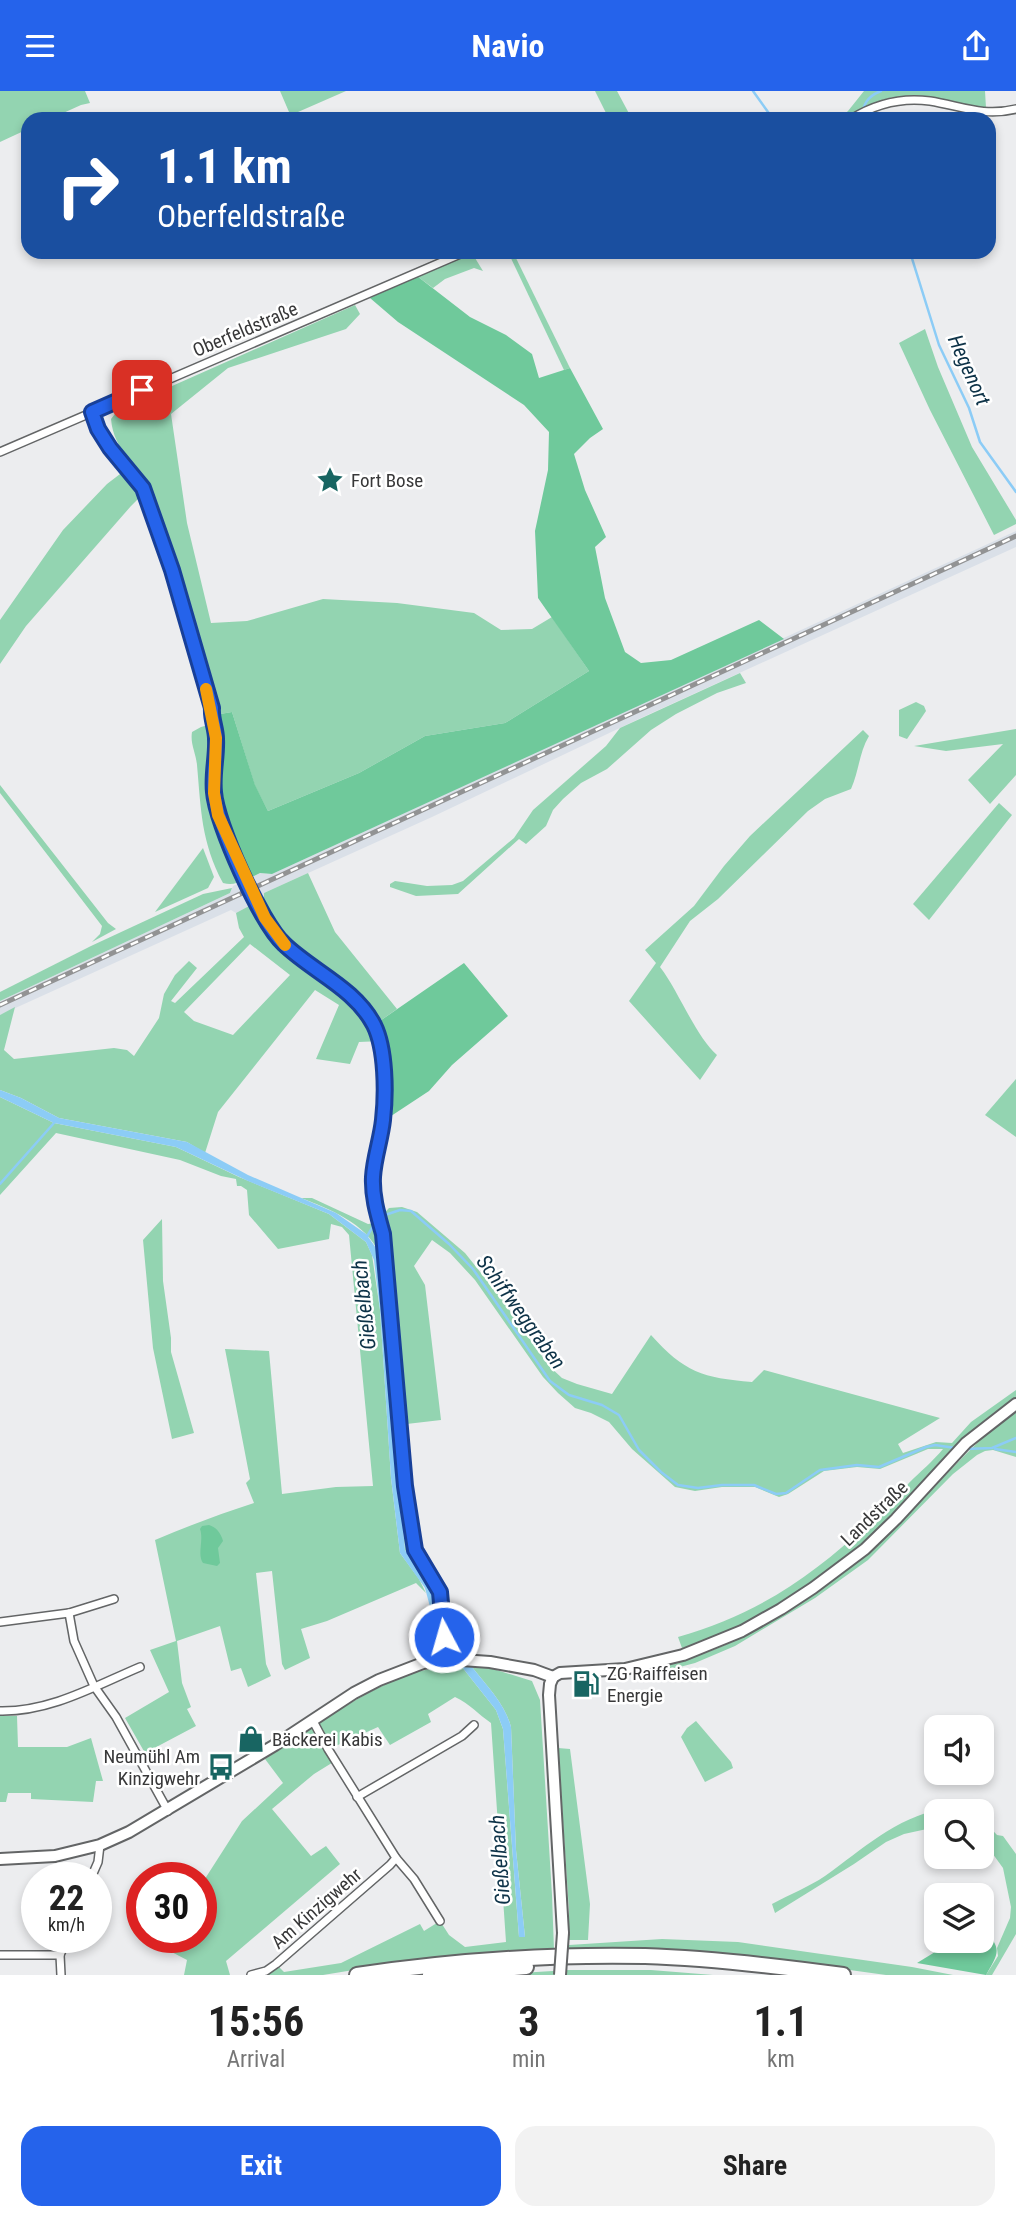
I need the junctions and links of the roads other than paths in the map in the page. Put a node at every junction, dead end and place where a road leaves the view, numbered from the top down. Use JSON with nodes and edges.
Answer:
{"nodes":[{"id":1,"x":1016,"y":109,"type":"edge"},
{"id":2,"x":863,"y":112,"type":"edge"},
{"id":3,"x":983,"y":112,"type":"edge"},
{"id":4,"x":995,"y":112,"type":"edge"},
{"id":5,"x":449,"y":259,"type":"edge"},
{"id":6,"x":92,"y":412,"type":"junction"},
{"id":7,"x":0,"y":452,"type":"edge"},
{"id":8,"x":1016,"y":1404,"type":"edge"},
{"id":9,"x":114,"y":1599,"type":"dead end"},
{"id":10,"x":69,"y":1613,"type":"junction"},
{"id":11,"x":0,"y":1622,"type":"edge"},
{"id":12,"x":447,"y":1659,"type":"junction"},
{"id":13,"x":140,"y":1667,"type":"dead end"},
{"id":14,"x":553,"y":1677,"type":"junction"},
{"id":15,"x":94,"y":1686,"type":"junction"},
{"id":16,"x":0,"y":1711,"type":"edge"},
{"id":17,"x":313,"y":1721,"type":"junction"},
{"id":18,"x":474,"y":1725,"type":"dead end"},
{"id":19,"x":357,"y":1797,"type":"junction"},
{"id":20,"x":167,"y":1811,"type":"junction"},
{"id":21,"x":100,"y":1845,"type":"junction"},
{"id":22,"x":396,"y":1858,"type":"junction"},
{"id":23,"x":0,"y":1859,"type":"edge"},
{"id":24,"x":97,"y":1862,"type":"edge"},
{"id":25,"x":440,"y":1921,"type":"dead end"},
{"id":26,"x":0,"y":1955,"type":"edge"},
{"id":27,"x":60,"y":1955,"type":"joint"},
{"id":28,"x":61,"y":1975,"type":"edge"},
{"id":29,"x":251,"y":1975,"type":"edge"},
{"id":30,"x":357,"y":1975,"type":"edge"},
{"id":31,"x":430,"y":1975,"type":"edge"},
{"id":32,"x":561,"y":1975,"type":"edge"},
{"id":33,"x":782,"y":1975,"type":"edge"},
{"id":34,"x":843,"y":1975,"type":"edge"}],
"edges":[{"from":1,"to":4,"type":"street"},
{"from":2,"to":3,"type":"street"},
{"from":5,"to":6,"type":"street","name":"Oberfeldstraße"},
{"from":6,"to":7,"type":"street","name":"Oberfeldstraße"},
{"from":6,"to":12,"type":"street","bridge":true},
{"from":8,"to":14,"type":"street","name":"Landstraße"},
{"from":9,"to":10,"type":"street"},
{"from":10,"to":11,"type":"street"},
{"from":10,"to":15,"type":"street"},
{"from":12,"to":14,"type":"street"},
{"from":12,"to":17,"type":"street"},
{"from":13,"to":15,"type":"street"},
{"from":14,"to":32,"type":"street","bridge":true},
{"from":15,"to":16,"type":"street"},
{"from":15,"to":20,"type":"street"},
{"from":17,"to":19,"type":"street"},
{"from":17,"to":20,"type":"street"},
{"from":18,"to":19,"type":"street"},
{"from":19,"to":22,"type":"street"},
{"from":20,"to":21,"type":"street"},
{"from":21,"to":23,"type":"street"},
{"from":21,"to":24,"type":"street"},
{"from":22,"to":25,"type":"street"},
{"from":22,"to":29,"type":"street","name":"Am Kinzigwehr"},
{"from":26,"to":27,"type":"street"},
{"from":27,"to":28,"type":"street"},
{"from":30,"to":34,"type":"highway"},
{"from":31,"to":33,"type":"highway"}]}
